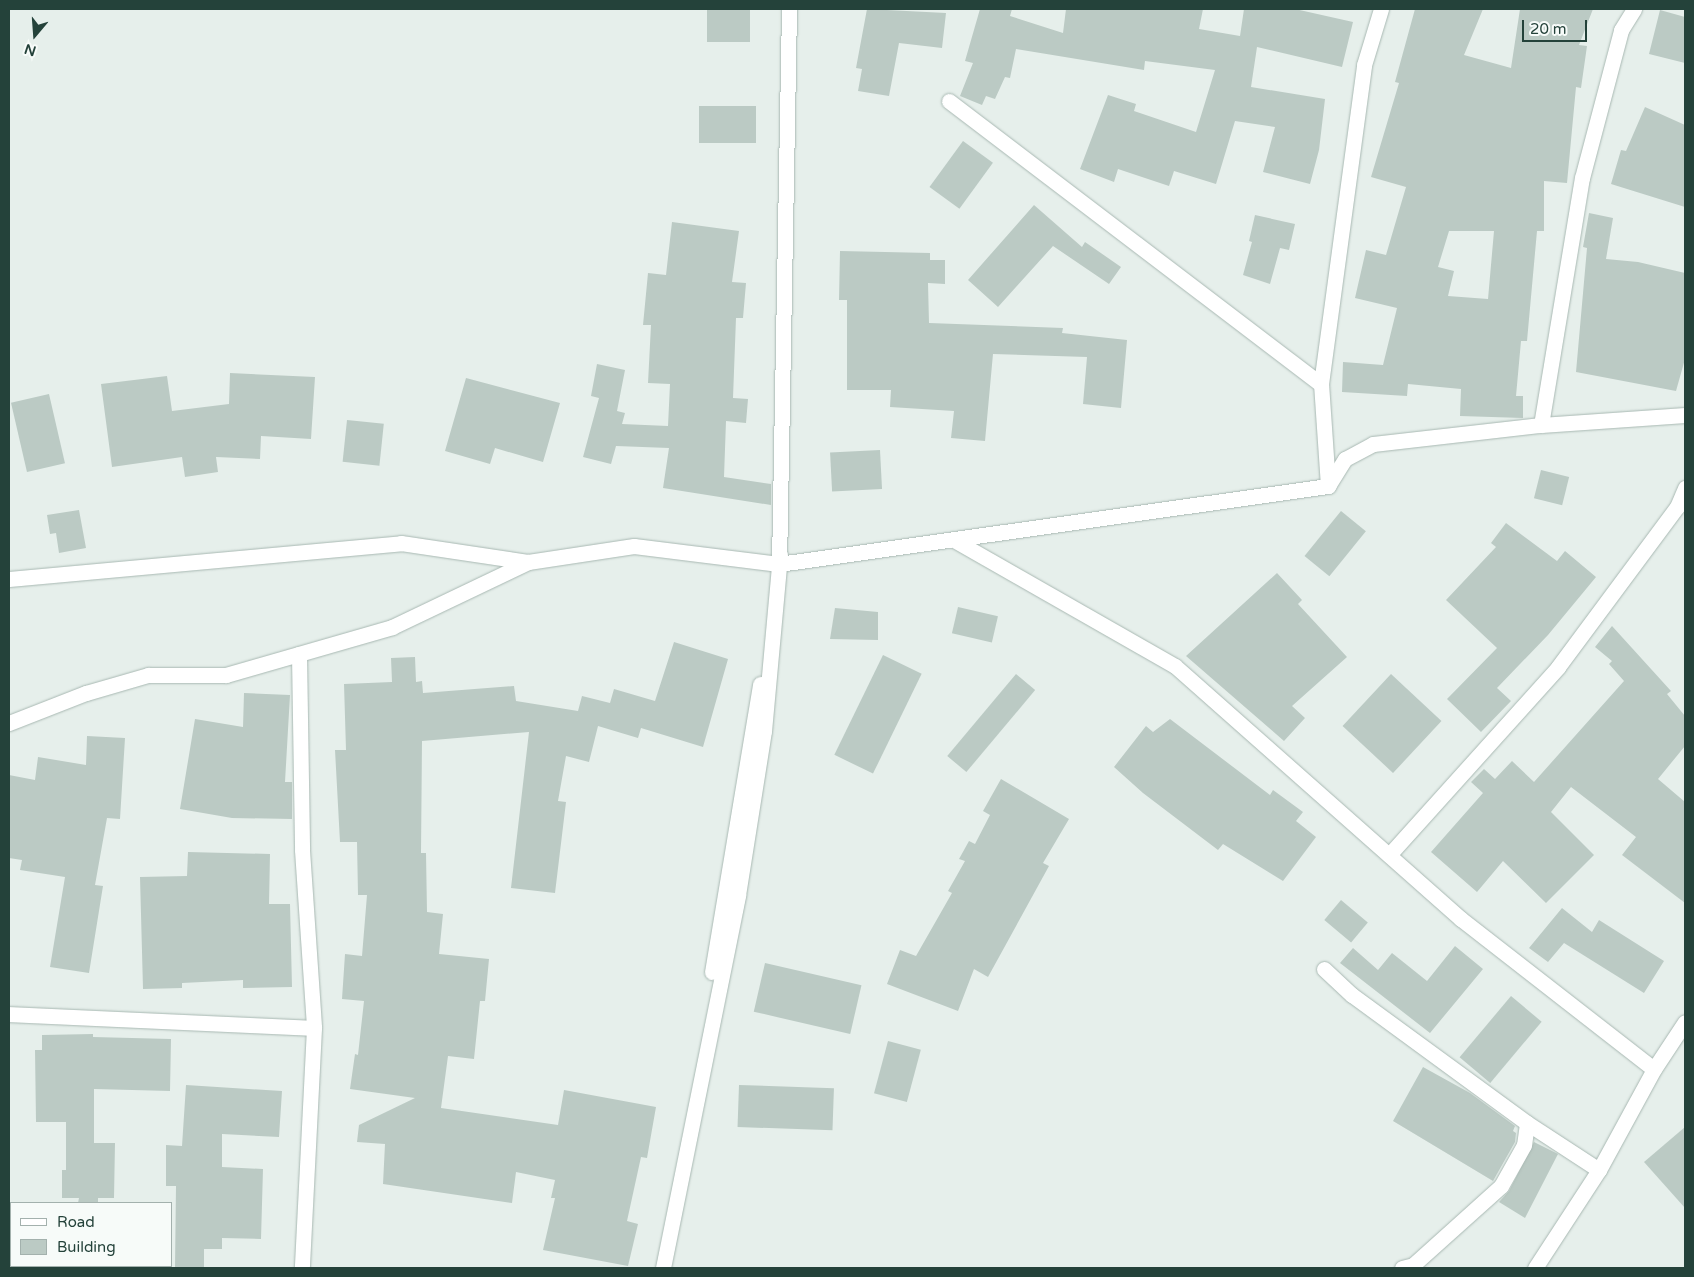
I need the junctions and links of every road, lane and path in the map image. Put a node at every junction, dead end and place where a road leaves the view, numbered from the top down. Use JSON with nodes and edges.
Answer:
{"nodes":[{"id":1,"x":789,"y":9,"type":"edge"},
{"id":2,"x":1381,"y":9,"type":"edge"},
{"id":3,"x":1634,"y":9,"type":"edge"},
{"id":4,"x":949,"y":102,"type":"dead end"},
{"id":5,"x":1321,"y":384,"type":"junction"},
{"id":6,"x":1685,"y":415,"type":"edge"},
{"id":7,"x":1541,"y":425,"type":"junction"},
{"id":8,"x":1328,"y":486,"type":"junction"},
{"id":9,"x":1685,"y":488,"type":"edge"},
{"id":10,"x":954,"y":540,"type":"junction"},
{"id":11,"x":528,"y":562,"type":"junction"},
{"id":12,"x":779,"y":564,"type":"junction"},
{"id":13,"x":9,"y":579,"type":"edge"},
{"id":14,"x":299,"y":654,"type":"junction"},
{"id":15,"x":9,"y":723,"type":"edge"},
{"id":16,"x":1389,"y":855,"type":"junction"},
{"id":17,"x":1324,"y":968,"type":"dead end"},
{"id":18,"x":9,"y":1014,"type":"edge"},
{"id":19,"x":1685,"y":1022,"type":"edge"},
{"id":20,"x":314,"y":1028,"type":"junction"},
{"id":21,"x":1654,"y":1070,"type":"junction"},
{"id":22,"x":1527,"y":1123,"type":"junction"},
{"id":23,"x":1599,"y":1170,"type":"junction"},
{"id":24,"x":302,"y":1268,"type":"edge"},
{"id":25,"x":653,"y":1268,"type":"edge"},
{"id":26,"x":663,"y":1268,"type":"edge"},
{"id":27,"x":1402,"y":1268,"type":"edge"},
{"id":28,"x":1535,"y":1268,"type":"edge"}],
"edges":[{"from":1,"to":12,"type":"street"},
{"from":2,"to":5,"type":"street"},
{"from":3,"to":7,"type":"street"},
{"from":4,"to":5,"type":"street"},
{"from":5,"to":8,"type":"street"},
{"from":6,"to":7,"type":"street"},
{"from":7,"to":8,"type":"street"},
{"from":8,"to":10,"type":"street"},
{"from":9,"to":16,"type":"street"},
{"from":10,"to":12,"type":"street"},
{"from":10,"to":16,"type":"street"},
{"from":11,"to":12,"type":"street"},
{"from":11,"to":13,"type":"street"},
{"from":11,"to":14,"type":"street"},
{"from":12,"to":25,"type":"street"},
{"from":12,"to":26,"type":"street"},
{"from":14,"to":15,"type":"street"},
{"from":14,"to":20,"type":"street"},
{"from":16,"to":21,"type":"street"},
{"from":17,"to":22,"type":"street"},
{"from":18,"to":20,"type":"street"},
{"from":19,"to":21,"type":"street"},
{"from":20,"to":24,"type":"street"},
{"from":21,"to":23,"type":"street"},
{"from":22,"to":23,"type":"street"},
{"from":22,"to":27,"type":"street"},
{"from":23,"to":28,"type":"street"}]}
